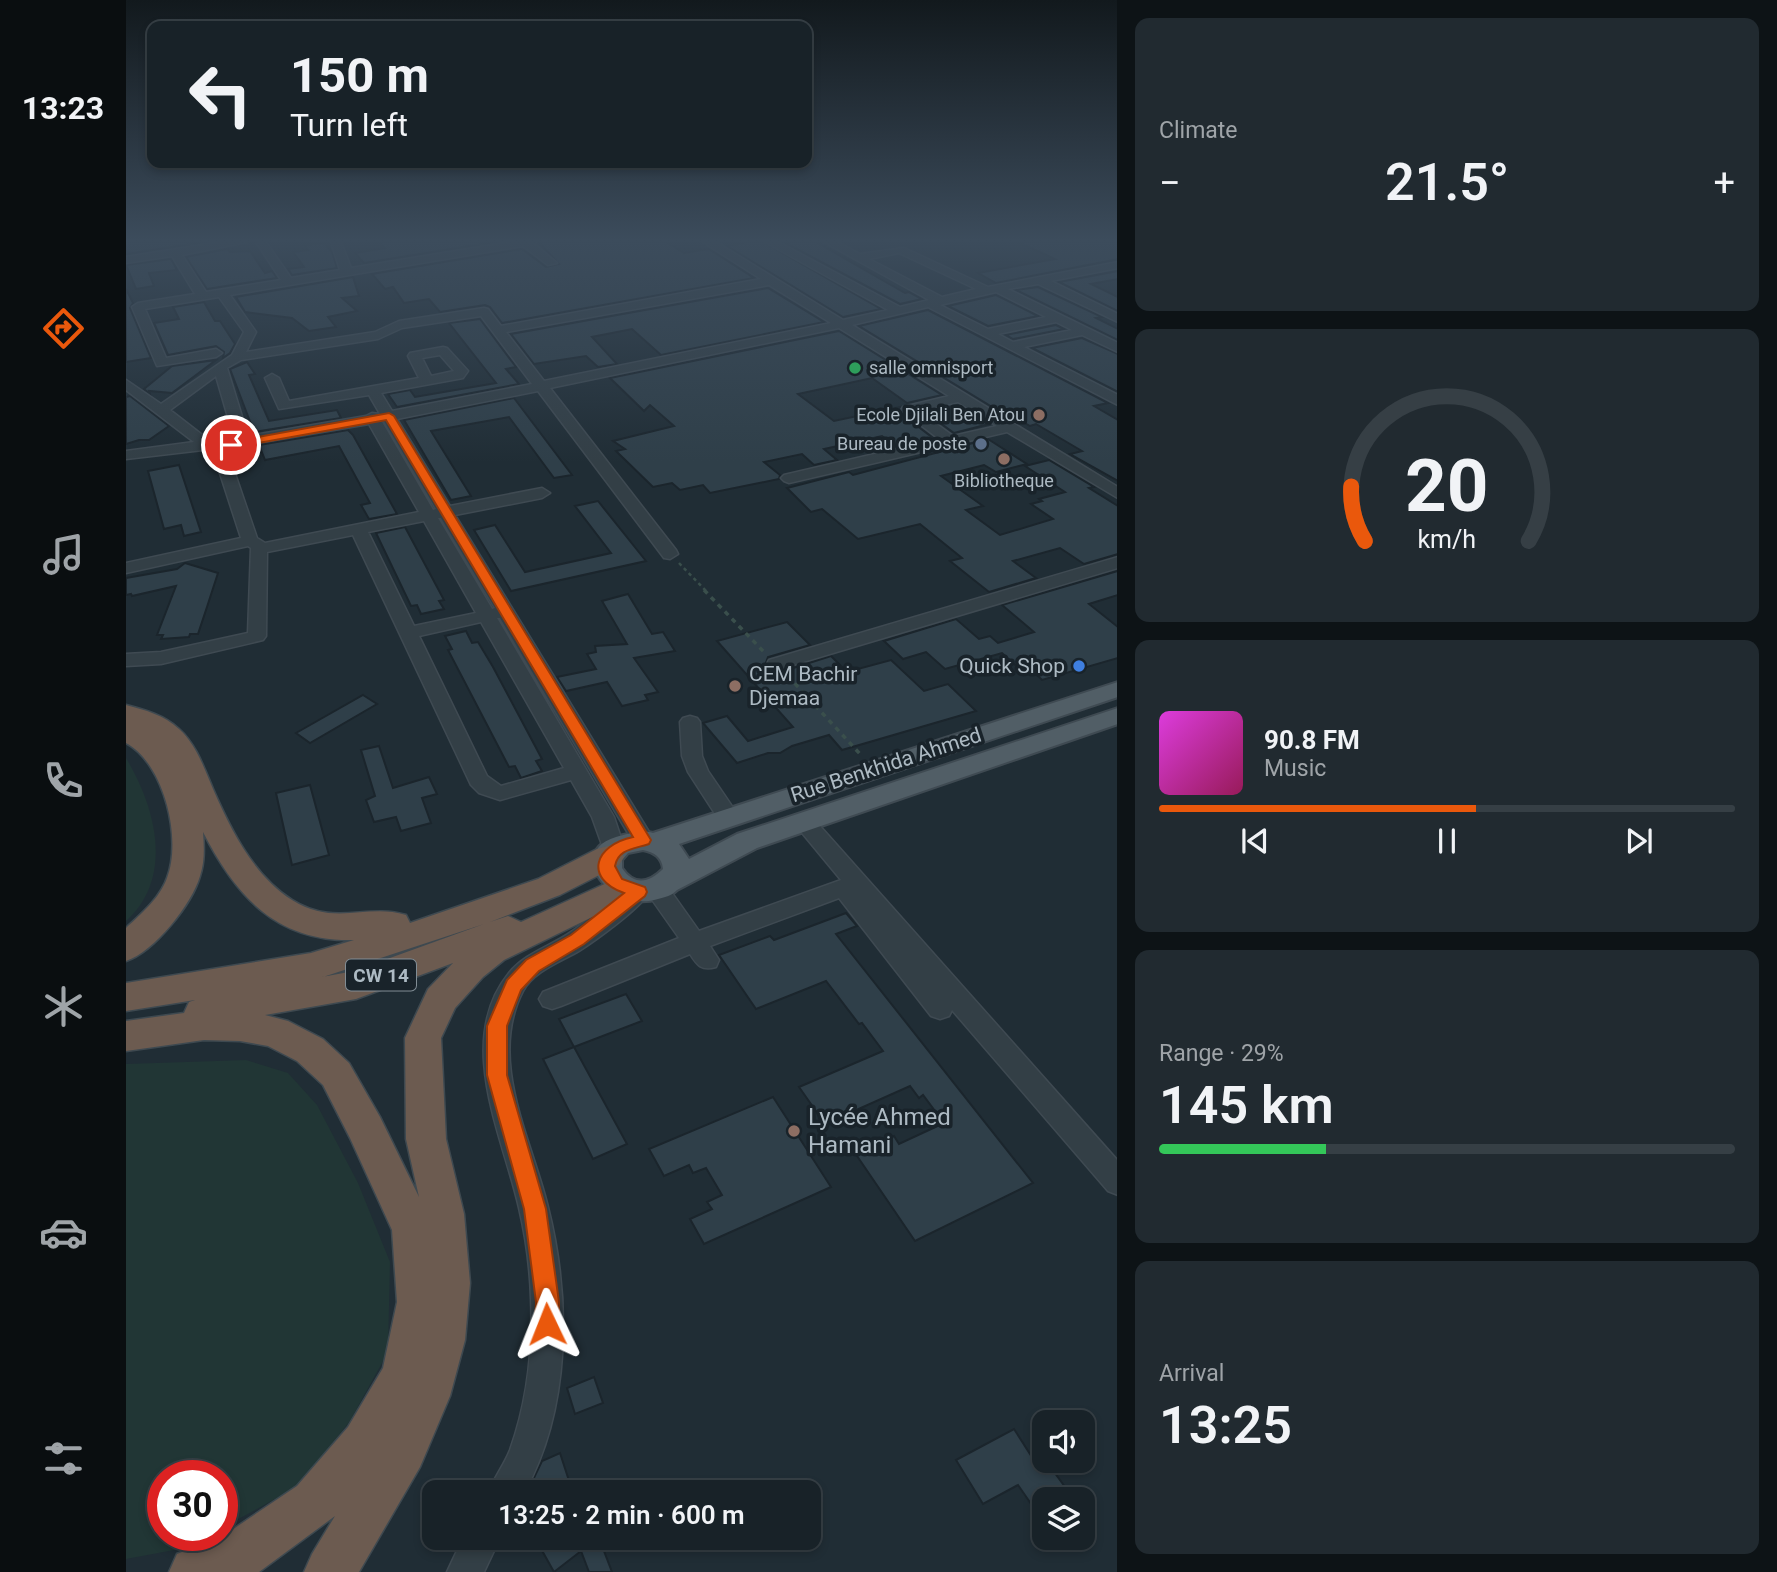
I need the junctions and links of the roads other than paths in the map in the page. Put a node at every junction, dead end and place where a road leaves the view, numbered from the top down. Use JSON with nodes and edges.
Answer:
{"nodes":[{"id":1,"x":136,"y":315,"type":"edge"},
{"id":2,"x":238,"y":315,"type":"edge"},
{"id":3,"x":462,"y":315,"type":"edge"},
{"id":4,"x":487,"y":315,"type":"edge"},
{"id":5,"x":580,"y":315,"type":"edge"},
{"id":6,"x":829,"y":315,"type":"edge"},
{"id":7,"x":872,"y":315,"type":"edge"},
{"id":8,"x":957,"y":315,"type":"edge"},
{"id":9,"x":1052,"y":315,"type":"edge"},
{"id":10,"x":1058,"y":318,"type":"junction"},
{"id":11,"x":840,"y":322,"type":"junction"},
{"id":12,"x":499,"y":330,"type":"junction"},
{"id":13,"x":1083,"y":331,"type":"junction"},
{"id":14,"x":987,"y":333,"type":"junction"},
{"id":15,"x":1012,"y":346,"type":"junction"},
{"id":16,"x":1117,"y":348,"type":"edge"},
{"id":17,"x":216,"y":353,"type":"dead end"},
{"id":18,"x":237,"y":357,"type":"junction"},
{"id":19,"x":220,"y":367,"type":"junction"},
{"id":20,"x":272,"y":378,"type":"dead end"},
{"id":21,"x":427,"y":380,"type":"dead end"},
{"id":22,"x":126,"y":384,"type":"edge"},
{"id":23,"x":541,"y":384,"type":"junction"},
{"id":24,"x":366,"y":392,"type":"junction"},
{"id":25,"x":961,"y":397,"type":"junction"},
{"id":26,"x":1116,"y":399,"type":"edge"},
{"id":27,"x":161,"y":410,"type":"junction"},
{"id":28,"x":381,"y":418,"type":"junction"},
{"id":29,"x":1010,"y":427,"type":"junction"},
{"id":30,"x":951,"y":440,"type":"junction"},
{"id":31,"x":242,"y":441,"type":"junction"},
{"id":32,"x":207,"y":445,"type":"junction"},
{"id":33,"x":126,"y":456,"type":"edge"},
{"id":34,"x":789,"y":478,"type":"dead end"},
{"id":35,"x":542,"y":493,"type":"dead end"},
{"id":36,"x":1117,"y":494,"type":"edge"},
{"id":37,"x":438,"y":514,"type":"junction"},
{"id":38,"x":359,"y":530,"type":"junction"},
{"id":39,"x":254,"y":544,"type":"junction"},
{"id":40,"x":670,"y":554,"type":"dead end"},
{"id":41,"x":1117,"y":562,"type":"edge"},
{"id":42,"x":126,"y":568,"type":"edge"},
{"id":43,"x":507,"y":611,"type":"junction"},
{"id":44,"x":487,"y":615,"type":"junction"},
{"id":45,"x":408,"y":633,"type":"junction"},
{"id":46,"x":126,"y":660,"type":"edge"},
{"id":47,"x":776,"y":664,"type":"dead end"},
{"id":48,"x":1117,"y":689,"type":"edge"},
{"id":49,"x":126,"y":714,"type":"edge"},
{"id":50,"x":1117,"y":715,"type":"edge"},
{"id":51,"x":690,"y":722,"type":"dead end"},
{"id":52,"x":126,"y":732,"type":"edge"},
{"id":53,"x":577,"y":771,"type":"junction"},
{"id":54,"x":729,"y":818,"type":"junction"},
{"id":55,"x":804,"y":822,"type":"junction"},
{"id":56,"x":649,"y":841,"type":"junction"},
{"id":57,"x":632,"y":879,"type":"junction"},
{"id":58,"x":454,"y":921,"type":"junction"},
{"id":59,"x":126,"y":948,"type":"edge"},
{"id":60,"x":701,"y":951,"type":"junction"},
{"id":61,"x":126,"y":997,"type":"edge"},
{"id":62,"x":552,"y":999,"type":"dead end"},
{"id":63,"x":940,"y":1009,"type":"dead end"},
{"id":64,"x":126,"y":1024,"type":"edge"},
{"id":65,"x":126,"y":1035,"type":"edge"},
{"id":66,"x":1117,"y":1182,"type":"edge"},
{"id":67,"x":512,"y":1480,"type":"edge"},
{"id":68,"x":476,"y":1550,"type":"edge"},
{"id":69,"x":195,"y":1572,"type":"edge"},
{"id":70,"x":330,"y":1572,"type":"edge"},
{"id":71,"x":465,"y":1572,"type":"edge"}],
"edges":[{"from":1,"to":17,"type":"street"},
{"from":2,"to":18,"type":"street"},
{"from":3,"to":18,"type":"street"},
{"from":4,"to":12,"type":"street"},
{"from":5,"to":12,"type":"street"},
{"from":6,"to":11,"type":"street"},
{"from":7,"to":11,"type":"street"},
{"from":8,"to":14,"type":"street"},
{"from":9,"to":10,"type":"street"},
{"from":10,"to":13,"type":"street"},
{"from":10,"to":14,"type":"street"},
{"from":11,"to":23,"type":"street"},
{"from":11,"to":25,"type":"street"},
{"from":12,"to":23,"type":"street"},
{"from":13,"to":15,"type":"street"},
{"from":13,"to":16,"type":"street"},
{"from":14,"to":15,"type":"street"},
{"from":15,"to":26,"type":"street"},
{"from":18,"to":19,"type":"street"},
{"from":19,"to":27,"type":"street"},
{"from":19,"to":31,"type":"street"},
{"from":20,"to":24,"type":"street"},
{"from":21,"to":24,"type":"street"},
{"from":22,"to":27,"type":"street"},
{"from":23,"to":28,"type":"street"},
{"from":23,"to":40,"type":"street"},
{"from":24,"to":28,"type":"street"},
{"from":25,"to":29,"type":"street"},
{"from":25,"to":30,"type":"street"},
{"from":27,"to":32,"type":"street"},
{"from":28,"to":31,"type":"street"},
{"from":28,"to":37,"type":"street"},
{"from":29,"to":30,"type":"street"},
{"from":29,"to":36,"type":"street"},
{"from":30,"to":34,"type":"street"},
{"from":31,"to":32,"type":"street"},
{"from":31,"to":39,"type":"street"},
{"from":32,"to":33,"type":"street"},
{"from":35,"to":37,"type":"street"},
{"from":37,"to":38,"type":"street"},
{"from":37,"to":43,"type":"street"},
{"from":37,"to":44,"type":"street"},
{"from":38,"to":39,"type":"street"},
{"from":38,"to":45,"type":"street"},
{"from":39,"to":42,"type":"street"},
{"from":39,"to":46,"type":"street"},
{"from":41,"to":47,"type":"street"},
{"from":43,"to":44,"type":"street"},
{"from":43,"to":56,"type":"street"},
{"from":44,"to":45,"type":"street"},
{"from":44,"to":53,"type":"street"},
{"from":45,"to":53,"type":"street"},
{"from":48,"to":54,"type":"main road","name":"Rue Benkhida Ahmed"},
{"from":49,"to":58,"type":"highway"},
{"from":50,"to":55,"type":"main road","number":"CW 14"},
{"from":51,"to":54,"type":"street"},
{"from":52,"to":59,"type":"highway"},
{"from":53,"to":57,"type":"street"},
{"from":54,"to":56,"type":"main road","name":"Rue Benkhida Ahmed"},
{"from":55,"to":57,"type":"main road","number":"CW 14"},
{"from":55,"to":66,"type":"street"},
{"from":56,"to":57,"type":"main road","name":"Rue Benkhida Ahmed"},
{"from":56,"to":57,"type":"main road"},
{"from":57,"to":58,"type":"highway","number":"CW 14"},
{"from":57,"to":60,"type":"street"},
{"from":57,"to":64,"type":"highway","number":"CW 14"},
{"from":57,"to":67,"type":"street"},
{"from":57,"to":70,"type":"highway"},
{"from":58,"to":61,"type":"highway","number":"CW 14"},
{"from":60,"to":62,"type":"street"},
{"from":60,"to":63,"type":"street"},
{"from":65,"to":69,"type":"highway"},
{"from":68,"to":71,"type":"street"}]}
